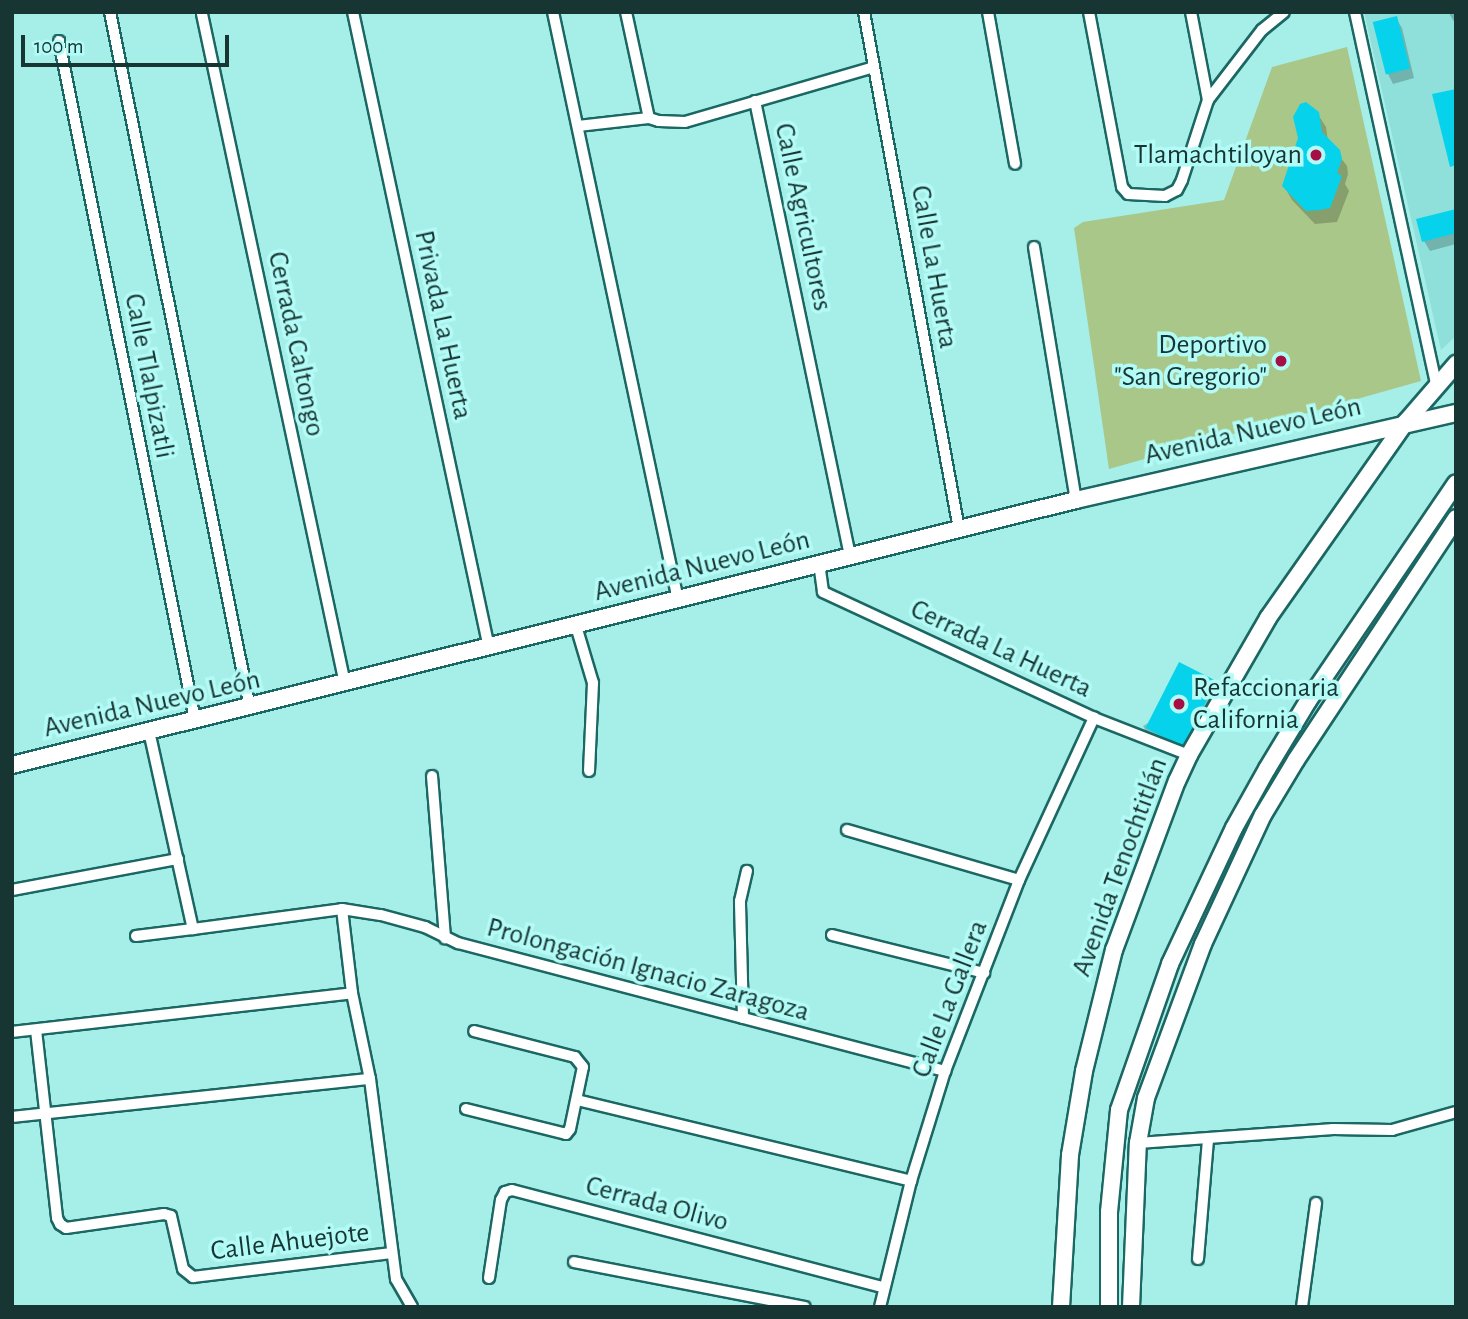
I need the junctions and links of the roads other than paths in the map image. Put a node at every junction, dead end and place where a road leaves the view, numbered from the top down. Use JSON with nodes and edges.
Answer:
{"nodes":[{"id":1,"x":110,"y":12,"type":"edge"},
{"id":2,"x":353,"y":12,"type":"edge"},
{"id":3,"x":553,"y":12,"type":"edge"},
{"id":4,"x":626,"y":12,"type":"edge"},
{"id":5,"x":864,"y":12,"type":"edge"},
{"id":6,"x":988,"y":12,"type":"edge"},
{"id":7,"x":1089,"y":12,"type":"edge"},
{"id":8,"x":1191,"y":12,"type":"edge"},
{"id":9,"x":1284,"y":12,"type":"edge"},
{"id":10,"x":1355,"y":12,"type":"edge"},
{"id":11,"x":202,"y":14,"type":"dead end"},
{"id":12,"x":59,"y":41,"type":"dead end"},
{"id":13,"x":874,"y":67,"type":"junction"},
{"id":14,"x":1208,"y":100,"type":"junction"},
{"id":15,"x":755,"y":101,"type":"junction"},
{"id":16,"x":649,"y":118,"type":"junction"},
{"id":17,"x":578,"y":126,"type":"junction"},
{"id":18,"x":1015,"y":164,"type":"dead end"},
{"id":19,"x":1034,"y":247,"type":"dead end"},
{"id":20,"x":1456,"y":364,"type":"edge"},
{"id":21,"x":1436,"y":384,"type":"junction"},
{"id":22,"x":1456,"y":413,"type":"edge"},
{"id":23,"x":1406,"y":422,"type":"junction"},
{"id":24,"x":1456,"y":483,"type":"edge"},
{"id":25,"x":1076,"y":500,"type":"junction"},
{"id":26,"x":1456,"y":518,"type":"edge"},
{"id":27,"x":959,"y":529,"type":"junction"},
{"id":28,"x":850,"y":556,"type":"junction"},
{"id":29,"x":818,"y":563,"type":"junction"},
{"id":30,"x":678,"y":600,"type":"junction"},
{"id":31,"x":576,"y":626,"type":"junction"},
{"id":32,"x":489,"y":648,"type":"junction"},
{"id":33,"x":345,"y":684,"type":"junction"},
{"id":34,"x":250,"y":708,"type":"junction"},
{"id":35,"x":1094,"y":718,"type":"junction"},
{"id":36,"x":195,"y":720,"type":"junction"},
{"id":37,"x":149,"y":731,"type":"junction"},
{"id":38,"x":1189,"y":755,"type":"junction"},
{"id":39,"x":13,"y":762,"type":"edge"},
{"id":40,"x":589,"y":771,"type":"dead end"},
{"id":41,"x":432,"y":776,"type":"dead end"},
{"id":42,"x":847,"y":830,"type":"dead end"},
{"id":43,"x":178,"y":859,"type":"junction"},
{"id":44,"x":747,"y":871,"type":"dead end"},
{"id":45,"x":1019,"y":880,"type":"junction"},
{"id":46,"x":12,"y":890,"type":"edge"},
{"id":47,"x":342,"y":909,"type":"junction"},
{"id":48,"x":193,"y":929,"type":"junction"},
{"id":49,"x":832,"y":935,"type":"dead end"},
{"id":50,"x":136,"y":936,"type":"dead end"},
{"id":51,"x":445,"y":938,"type":"junction"},
{"id":52,"x":984,"y":973,"type":"junction"},
{"id":53,"x":352,"y":993,"type":"junction"},
{"id":54,"x":743,"y":1018,"type":"junction"},
{"id":55,"x":36,"y":1030,"type":"junction"},
{"id":56,"x":474,"y":1031,"type":"dead end"},
{"id":57,"x":12,"y":1032,"type":"edge"},
{"id":58,"x":945,"y":1071,"type":"junction"},
{"id":59,"x":370,"y":1079,"type":"junction"},
{"id":60,"x":577,"y":1100,"type":"junction"},
{"id":61,"x":466,"y":1109,"type":"dead end"},
{"id":62,"x":1456,"y":1112,"type":"edge"},
{"id":63,"x":44,"y":1114,"type":"junction"},
{"id":64,"x":12,"y":1117,"type":"edge"},
{"id":65,"x":1208,"y":1140,"type":"junction"},
{"id":66,"x":1138,"y":1143,"type":"junction"},
{"id":67,"x":911,"y":1181,"type":"junction"},
{"id":68,"x":1316,"y":1203,"type":"dead end"},
{"id":69,"x":393,"y":1253,"type":"junction"},
{"id":70,"x":1198,"y":1259,"type":"dead end"},
{"id":71,"x":574,"y":1262,"type":"dead end"},
{"id":72,"x":489,"y":1278,"type":"dead end"},
{"id":73,"x":883,"y":1287,"type":"junction"},
{"id":74,"x":412,"y":1307,"type":"edge"},
{"id":75,"x":805,"y":1307,"type":"edge"},
{"id":76,"x":880,"y":1307,"type":"edge"},
{"id":77,"x":1061,"y":1307,"type":"edge"},
{"id":78,"x":1109,"y":1307,"type":"edge"},
{"id":79,"x":1131,"y":1307,"type":"edge"},
{"id":80,"x":1302,"y":1307,"type":"edge"}],
"edges":[{"from":1,"to":34,"type":"street"},
{"from":2,"to":32,"type":"street","name":"Privada La Huerta"},
{"from":3,"to":17,"type":"street"},
{"from":4,"to":16,"type":"street"},
{"from":5,"to":13,"type":"street","name":"Calle La Huerta"},
{"from":6,"to":18,"type":"street"},
{"from":7,"to":14,"type":"street"},
{"from":8,"to":14,"type":"street"},
{"from":9,"to":14,"type":"street"},
{"from":10,"to":21,"type":"street"},
{"from":11,"to":33,"type":"street","name":"Cerrada Caltongo"},
{"from":12,"to":36,"type":"street","name":"Calle Tlalpizatli"},
{"from":13,"to":15,"type":"street"},
{"from":13,"to":27,"type":"street","name":"Calle La Huerta"},
{"from":15,"to":16,"type":"street","name":"Calle Agricultores"},
{"from":15,"to":28,"type":"street","name":"Calle Agricultores"},
{"from":16,"to":17,"type":"street","name":"Calle Agricultores"},
{"from":17,"to":30,"type":"street"},
{"from":19,"to":25,"type":"street"},
{"from":20,"to":21,"type":"street","name":"Avenida Tenochtitlán"},
{"from":21,"to":23,"type":"street","name":"Avenida Tenochtitlán"},
{"from":22,"to":23,"type":"street","name":"Avenida Nuevo León"},
{"from":23,"to":25,"type":"street","name":"Avenida Nuevo León"},
{"from":23,"to":38,"type":"street","name":"Avenida Tenochtitlán"},
{"from":24,"to":78,"type":"street"},
{"from":25,"to":27,"type":"street","name":"Avenida Nuevo León"},
{"from":26,"to":66,"type":"street"},
{"from":27,"to":28,"type":"street","name":"Avenida Nuevo León"},
{"from":28,"to":29,"type":"street","name":"Avenida Nuevo León"},
{"from":29,"to":30,"type":"street","name":"Avenida Nuevo León"},
{"from":29,"to":35,"type":"street","name":"Cerrada La Huerta"},
{"from":30,"to":31,"type":"street","name":"Avenida Nuevo León"},
{"from":31,"to":32,"type":"street","name":"Avenida Nuevo León"},
{"from":31,"to":40,"type":"street"},
{"from":32,"to":33,"type":"street","name":"Avenida Nuevo León"},
{"from":33,"to":34,"type":"street","name":"Avenida Nuevo León"},
{"from":34,"to":36,"type":"street","name":"Avenida Nuevo León"},
{"from":35,"to":38,"type":"street","name":"Cerrada La Huerta"},
{"from":35,"to":45,"type":"street","name":"Calle La Gallera"},
{"from":36,"to":37,"type":"street","name":"Avenida Nuevo León"},
{"from":37,"to":39,"type":"street","name":"Avenida Nuevo León"},
{"from":37,"to":43,"type":"street"},
{"from":38,"to":77,"type":"street","name":"Avenida Tenochtitlán"},
{"from":41,"to":51,"type":"street"},
{"from":42,"to":45,"type":"street"},
{"from":43,"to":46,"type":"street"},
{"from":43,"to":48,"type":"street"},
{"from":44,"to":54,"type":"street"},
{"from":45,"to":52,"type":"street","name":"Calle La Gallera"},
{"from":47,"to":48,"type":"street","name":"Prolongación Ignacio Zaragoza"},
{"from":47,"to":51,"type":"street","name":"Prolongación Ignacio Zaragoza"},
{"from":47,"to":53,"type":"street"},
{"from":48,"to":50,"type":"street","name":"Prolongación Ignacio Zaragoza"},
{"from":49,"to":52,"type":"street"},
{"from":51,"to":54,"type":"street","name":"Prolongación Ignacio Zaragoza"},
{"from":52,"to":58,"type":"street","name":"Calle La Gallera"},
{"from":53,"to":55,"type":"street"},
{"from":53,"to":59,"type":"street"},
{"from":54,"to":58,"type":"street","name":"Prolongación Ignacio Zaragoza"},
{"from":55,"to":57,"type":"street"},
{"from":55,"to":63,"type":"street","name":"Calle Ahuejote"},
{"from":56,"to":60,"type":"street"},
{"from":58,"to":67,"type":"street","name":"Calle La Gallera"},
{"from":59,"to":63,"type":"street"},
{"from":59,"to":69,"type":"street"},
{"from":60,"to":61,"type":"street"},
{"from":60,"to":67,"type":"street"},
{"from":62,"to":65,"type":"street"},
{"from":63,"to":64,"type":"street"},
{"from":63,"to":69,"type":"street","name":"Calle Ahuejote"},
{"from":65,"to":66,"type":"street"},
{"from":65,"to":70,"type":"street"},
{"from":66,"to":79,"type":"street"},
{"from":67,"to":73,"type":"street","name":"Calle La Gallera"},
{"from":68,"to":80,"type":"street"},
{"from":69,"to":74,"type":"street"},
{"from":71,"to":75,"type":"street"},
{"from":72,"to":73,"type":"street","name":"Cerrada Olivo"},
{"from":73,"to":76,"type":"street","name":"Calle La Gallera"}]}
